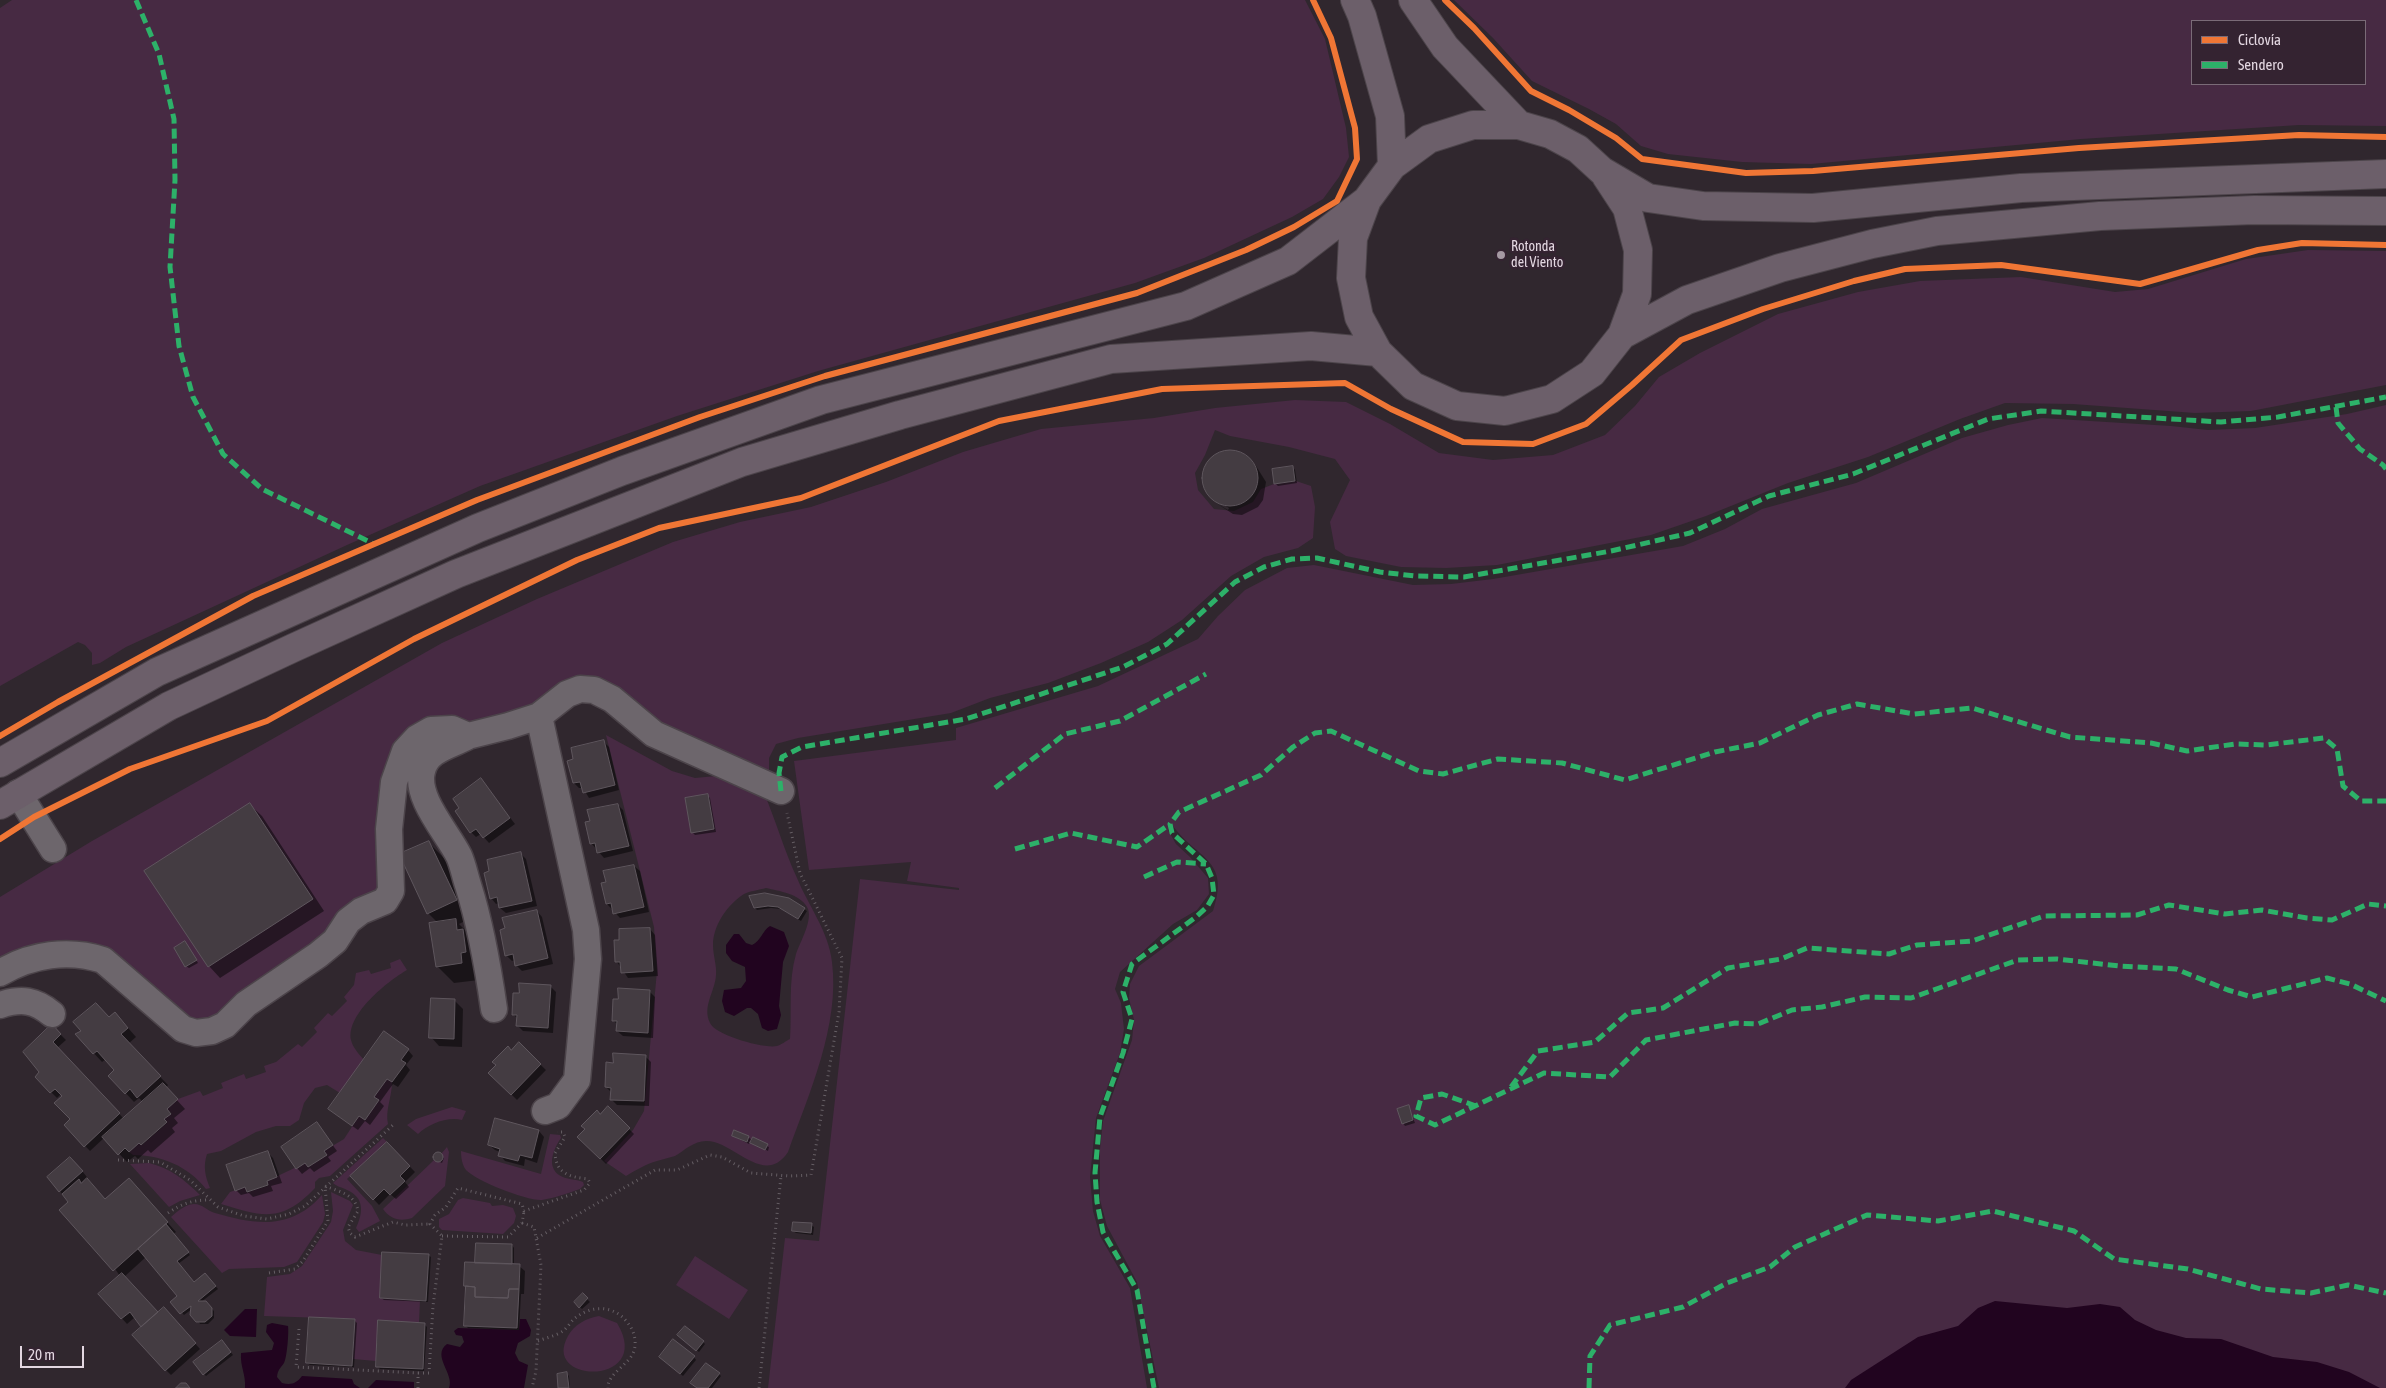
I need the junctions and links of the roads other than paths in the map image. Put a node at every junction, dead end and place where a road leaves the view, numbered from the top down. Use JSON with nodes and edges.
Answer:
{"nodes":[{"id":1,"x":1355,"y":0,"type":"edge"},
{"id":2,"x":1413,"y":0,"type":"edge"},
{"id":3,"x":1519,"y":125,"type":"junction"},
{"id":4,"x":1392,"y":166,"type":"junction"},
{"id":5,"x":1602,"y":171,"type":"junction"},
{"id":6,"x":2386,"y":174,"type":"edge"},
{"id":7,"x":1367,"y":200,"type":"junction"},
{"id":8,"x":2386,"y":211,"type":"edge"},
{"id":9,"x":1622,"y":335,"type":"junction"},
{"id":10,"x":1378,"y":352,"type":"junction"},
{"id":11,"x":539,"y":716,"type":"junction"},
{"id":12,"x":468,"y":736,"type":"junction"},
{"id":13,"x":0,"y":763,"type":"edge"},
{"id":14,"x":781,"y":791,"type":"road end"},
{"id":15,"x":9,"y":799,"type":"edge"},
{"id":16,"x":53,"y":849,"type":"dead end"},
{"id":17,"x":0,"y":973,"type":"edge"},
{"id":18,"x":0,"y":1005,"type":"edge"},
{"id":19,"x":494,"y":1009,"type":"dead end"},
{"id":20,"x":52,"y":1014,"type":"dead end"},
{"id":21,"x":545,"y":1111,"type":"road end"}],
"edges":[{"from":1,"to":4,"type":"main road"},
{"from":2,"to":3,"type":"main road"},
{"from":3,"to":4,"type":"main road"},
{"from":3,"to":5,"type":"main road"},
{"from":4,"to":7,"type":"main road"},
{"from":5,"to":6,"type":"main road"},
{"from":5,"to":9,"type":"main road"},
{"from":7,"to":10,"type":"main road"},
{"from":7,"to":13,"type":"main road"},
{"from":8,"to":9,"type":"main road"},
{"from":9,"to":10,"type":"main road"},
{"from":10,"to":15,"type":"main road"},
{"from":11,"to":12,"type":"lane"},
{"from":11,"to":14,"type":"lane"},
{"from":11,"to":21,"type":"lane"},
{"from":12,"to":17,"type":"lane"},
{"from":12,"to":19,"type":"lane"},
{"from":15,"to":16,"type":"lane"},
{"from":18,"to":20,"type":"lane"}]}
